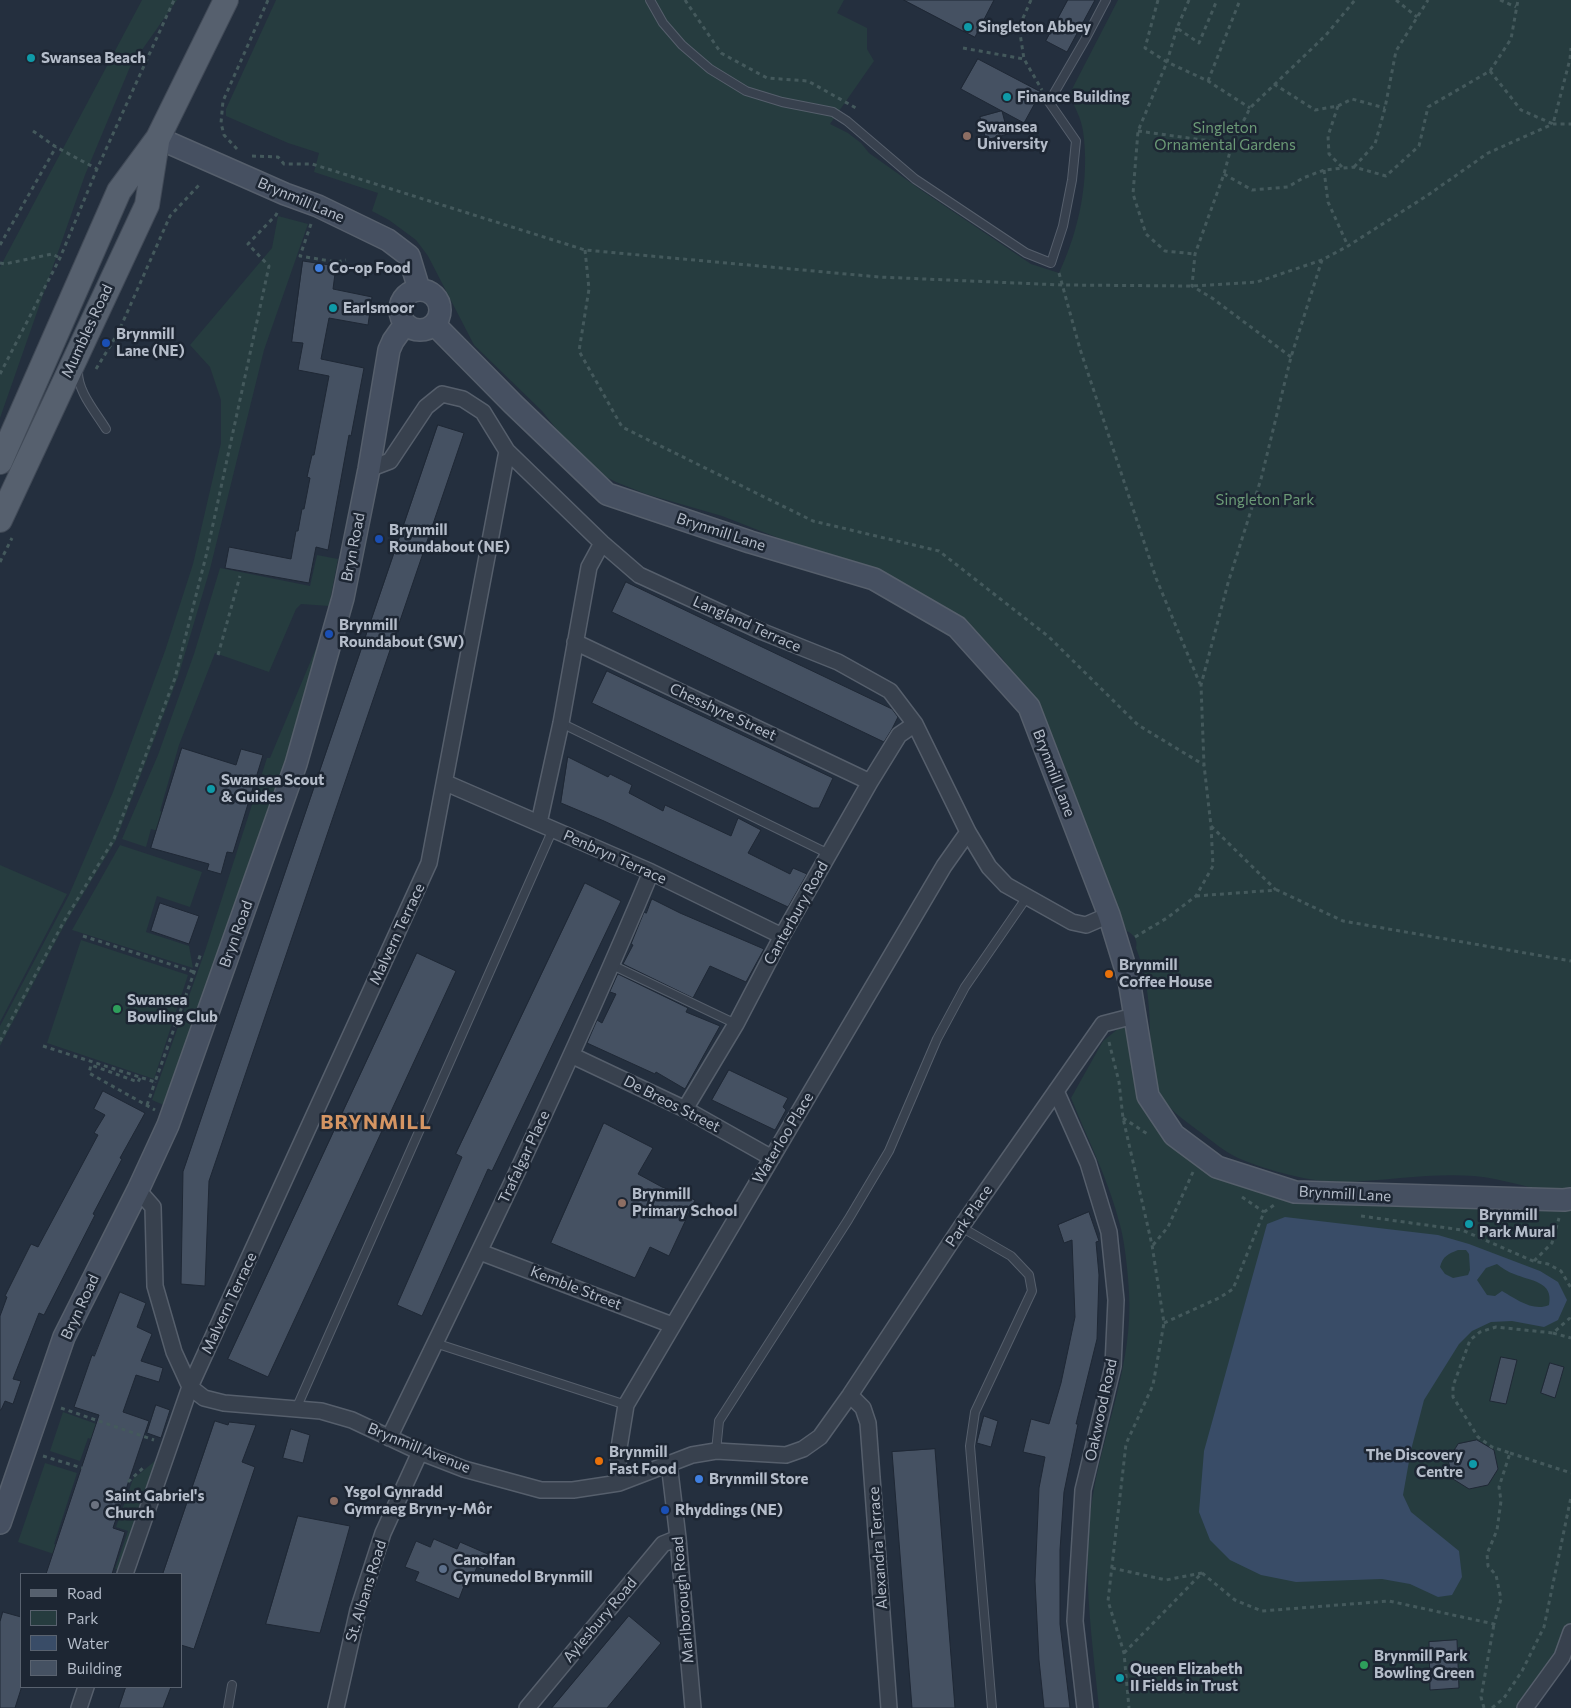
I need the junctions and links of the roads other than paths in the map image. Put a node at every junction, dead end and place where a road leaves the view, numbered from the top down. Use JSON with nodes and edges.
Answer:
{"nodes":[{"id":1,"x":226,"y":0,"type":"edge"},
{"id":2,"x":650,"y":0,"type":"edge"},
{"id":3,"x":1106,"y":0,"type":"edge"},
{"id":4,"x":158,"y":138,"type":"junction"},
{"id":5,"x":419,"y":289,"type":"junction"},
{"id":6,"x":405,"y":324,"type":"junction"},
{"id":7,"x":435,"y":325,"type":"junction"},
{"id":8,"x":80,"y":348,"type":"junction"},
{"id":9,"x":106,"y":429,"type":"dead end"},
{"id":10,"x":507,"y":450,"type":"junction"},
{"id":11,"x":0,"y":462,"type":"edge"},
{"id":12,"x":369,"y":469,"type":"junction"},
{"id":13,"x":0,"y":520,"type":"edge"},
{"id":14,"x":602,"y":543,"type":"junction"},
{"id":15,"x":575,"y":642,"type":"junction"},
{"id":16,"x":561,"y":723,"type":"junction"},
{"id":17,"x":915,"y":724,"type":"junction"},
{"id":18,"x":870,"y":782,"type":"junction"},
{"id":19,"x":446,"y":783,"type":"junction"},
{"id":20,"x":539,"y":823,"type":"junction"},
{"id":21,"x":553,"y":829,"type":"junction"},
{"id":22,"x":968,"y":832,"type":"junction"},
{"id":23,"x":829,"y":854,"type":"junction"},
{"id":24,"x":651,"y":872,"type":"junction"},
{"id":25,"x":1027,"y":897,"type":"junction"},
{"id":26,"x":1109,"y":915,"type":"junction"},
{"id":27,"x":782,"y":936,"type":"junction"},
{"id":28,"x":612,"y":965,"type":"junction"},
{"id":29,"x":1134,"y":1016,"type":"junction"},
{"id":30,"x":736,"y":1024,"type":"junction"},
{"id":31,"x":571,"y":1055,"type":"junction"},
{"id":32,"x":1056,"y":1090,"type":"junction"},
{"id":33,"x":685,"y":1109,"type":"junction"},
{"id":34,"x":772,"y":1158,"type":"junction"},
{"id":35,"x":138,"y":1190,"type":"junction"},
{"id":36,"x":1568,"y":1199,"type":"edge"},
{"id":37,"x":961,"y":1227,"type":"junction"},
{"id":38,"x":480,"y":1252,"type":"junction"},
{"id":39,"x":672,"y":1325,"type":"junction"},
{"id":40,"x":435,"y":1343,"type":"junction"},
{"id":41,"x":190,"y":1387,"type":"junction"},
{"id":42,"x":850,"y":1395,"type":"junction"},
{"id":43,"x":626,"y":1405,"type":"junction"},
{"id":44,"x":296,"y":1409,"type":"junction"},
{"id":45,"x":820,"y":1437,"type":"joint"},
{"id":46,"x":389,"y":1438,"type":"junction"},
{"id":47,"x":716,"y":1451,"type":"junction"},
{"id":48,"x":420,"y":1452,"type":"junction"},
{"id":49,"x":669,"y":1463,"type":"junction"},
{"id":50,"x":619,"y":1483,"type":"junction"},
{"id":51,"x":0,"y":1523,"type":"edge"},
{"id":52,"x":678,"y":1538,"type":"junction"},
{"id":53,"x":125,"y":1573,"type":"edge"},
{"id":54,"x":1571,"y":1632,"type":"edge"},
{"id":55,"x":232,"y":1684,"type":"dead end"},
{"id":56,"x":86,"y":1688,"type":"edge"},
{"id":57,"x":79,"y":1708,"type":"edge"},
{"id":58,"x":228,"y":1708,"type":"edge"},
{"id":59,"x":336,"y":1708,"type":"edge"},
{"id":60,"x":527,"y":1708,"type":"edge"},
{"id":61,"x":693,"y":1708,"type":"edge"},
{"id":62,"x":889,"y":1708,"type":"edge"},
{"id":63,"x":992,"y":1708,"type":"edge"},
{"id":64,"x":1085,"y":1708,"type":"edge"},
{"id":65,"x":1525,"y":1708,"type":"edge"}],
"edges":[{"from":1,"to":4,"type":"main road","name":"Mumbles Road"},
{"from":2,"to":3,"type":"lane"},
{"from":4,"to":5,"type":"street","name":"Brynmill Lane"},
{"from":4,"to":8,"type":"main road","name":"Mumbles Road"},
{"from":4,"to":11,"type":"main road","name":"Mumbles Road"},
{"from":5,"to":6,"type":"street"},
{"from":5,"to":7,"type":"street"},
{"from":6,"to":7,"type":"street"},
{"from":6,"to":12,"type":"street","name":"Bryn Road"},
{"from":7,"to":26,"type":"street","name":"Brynmill Lane"},
{"from":8,"to":9,"type":"lane"},
{"from":8,"to":13,"type":"main road","name":"Mumbles Road"},
{"from":10,"to":12,"type":"street","name":"Langland Terrace"},
{"from":10,"to":14,"type":"street","name":"Langland Terrace"},
{"from":10,"to":19,"type":"street","name":"Malvern Terrace"},
{"from":12,"to":35,"type":"street","name":"Bryn Road"},
{"from":14,"to":15,"type":"street"},
{"from":14,"to":17,"type":"street","name":"Langland Terrace"},
{"from":15,"to":16,"type":"street"},
{"from":15,"to":18,"type":"street","name":"Chesshyre Street"},
{"from":16,"to":20,"type":"street"},
{"from":16,"to":23,"type":"lane"},
{"from":17,"to":18,"type":"street","name":"Canterbury Road"},
{"from":17,"to":22,"type":"street","name":"Langland Terrace"},
{"from":18,"to":23,"type":"street","name":"Canterbury Road"},
{"from":19,"to":20,"type":"street","name":"Penbryn Terrace"},
{"from":19,"to":41,"type":"street","name":"Malvern Terrace"},
{"from":20,"to":21,"type":"street","name":"Penbryn Terrace"},
{"from":21,"to":24,"type":"street","name":"Penbryn Terrace"},
{"from":21,"to":44,"type":"lane"},
{"from":22,"to":25,"type":"street","name":"Langland Terrace"},
{"from":22,"to":34,"type":"street","name":"Waterloo Place"},
{"from":23,"to":27,"type":"street","name":"Canterbury Road"},
{"from":24,"to":27,"type":"street","name":"Penbryn Terrace"},
{"from":24,"to":28,"type":"street","name":"Trafalgar Place"},
{"from":25,"to":26,"type":"street","name":"Langland Terrace"},
{"from":25,"to":47,"type":"lane"},
{"from":26,"to":29,"type":"street","name":"Brynmill Lane"},
{"from":27,"to":30,"type":"street","name":"Canterbury Road"},
{"from":28,"to":30,"type":"lane"},
{"from":28,"to":31,"type":"street","name":"Trafalgar Place"},
{"from":29,"to":32,"type":"street","name":"Park Place"},
{"from":29,"to":36,"type":"street","name":"Brynmill Lane"},
{"from":30,"to":33,"type":"street","name":"Canterbury Road"},
{"from":31,"to":33,"type":"street","name":"De Breos Street"},
{"from":31,"to":38,"type":"street","name":"Trafalgar Place"},
{"from":32,"to":37,"type":"street","name":"Park Place"},
{"from":32,"to":64,"type":"street","name":"Oakwood Road"},
{"from":33,"to":34,"type":"street","name":"De Breos Street"},
{"from":34,"to":39,"type":"street","name":"Waterloo Place"},
{"from":35,"to":41,"type":"street"},
{"from":35,"to":51,"type":"street","name":"Bryn Road"},
{"from":37,"to":42,"type":"street","name":"Park Place"},
{"from":37,"to":63,"type":"lane"},
{"from":38,"to":39,"type":"street","name":"Kemble Street"},
{"from":38,"to":40,"type":"street","name":"Trafalgar Place"},
{"from":39,"to":43,"type":"street","name":"Waterloo Place"},
{"from":40,"to":43,"type":"lane"},
{"from":40,"to":46,"type":"street","name":"Trafalgar Place"},
{"from":41,"to":44,"type":"street","name":"Brynmill Avenue"},
{"from":41,"to":53,"type":"street","name":"Malvern Terrace"},
{"from":42,"to":45,"type":"street","name":"Park Place"},
{"from":42,"to":62,"type":"street","name":"Alexandra Terrace"},
{"from":43,"to":50,"type":"street","name":"Waterloo Place"},
{"from":44,"to":46,"type":"street","name":"Brynmill Avenue"},
{"from":45,"to":47,"type":"street","name":"Brynmill Avenue"},
{"from":46,"to":48,"type":"street","name":"Brynmill Avenue"},
{"from":47,"to":49,"type":"street","name":"Brynmill Avenue"},
{"from":48,"to":50,"type":"street","name":"Brynmill Avenue"},
{"from":48,"to":59,"type":"street","name":"St. Albans Road"},
{"from":49,"to":50,"type":"street","name":"Brynmill Avenue"},
{"from":49,"to":52,"type":"street","name":"Marlborough Road"},
{"from":52,"to":60,"type":"street","name":"Aylesbury Road"},
{"from":52,"to":61,"type":"street","name":"Marlborough Road"},
{"from":54,"to":65,"type":"street"},
{"from":55,"to":58,"type":"lane"},
{"from":56,"to":57,"type":"street"}]}
